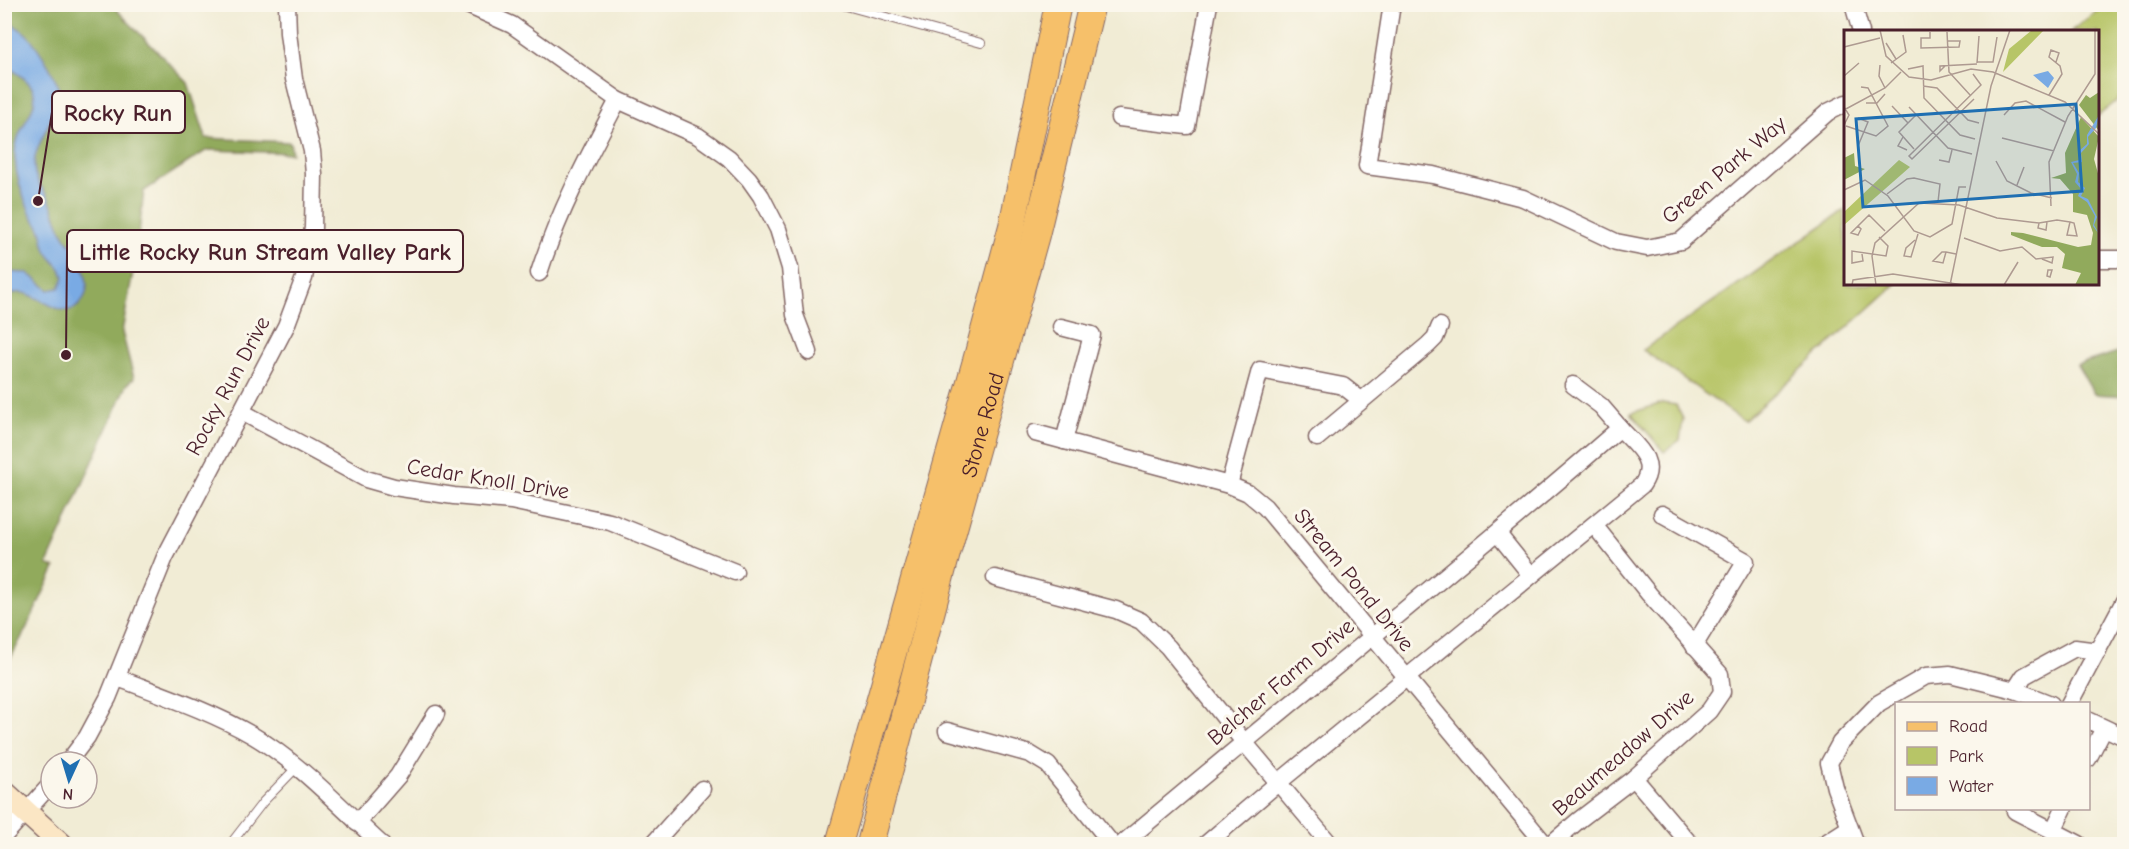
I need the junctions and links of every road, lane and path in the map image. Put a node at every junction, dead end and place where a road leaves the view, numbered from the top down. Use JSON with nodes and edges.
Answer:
{"nodes":[{"id":1,"x":287,"y":4,"type":"edge"},
{"id":2,"x":465,"y":4,"type":"edge"},
{"id":3,"x":839,"y":4,"type":"edge"},
{"id":4,"x":1058,"y":4,"type":"edge"},
{"id":5,"x":1092,"y":4,"type":"edge"},
{"id":6,"x":1209,"y":4,"type":"edge"},
{"id":7,"x":1392,"y":4,"type":"edge"},
{"id":8,"x":1853,"y":4,"type":"edge"},
{"id":9,"x":1860,"y":30,"type":"edge"},
{"id":10,"x":981,"y":43,"type":"dead end"},
{"id":11,"x":618,"y":100,"type":"junction"},
{"id":12,"x":1844,"y":103,"type":"edge"},
{"id":13,"x":1119,"y":118,"type":"dead end"},
{"id":14,"x":2124,"y":259,"type":"edge"},
{"id":15,"x":2099,"y":260,"type":"edge"},
{"id":16,"x":539,"y":273,"type":"dead end"},
{"id":17,"x":1440,"y":326,"type":"dead end"},
{"id":18,"x":1061,"y":327,"type":"dead end"},
{"id":19,"x":809,"y":352,"type":"dead end"},
{"id":20,"x":1573,"y":385,"type":"dead end"},
{"id":21,"x":1361,"y":400,"type":"junction"},
{"id":22,"x":242,"y":412,"type":"junction"},
{"id":23,"x":1620,"y":428,"type":"junction"},
{"id":24,"x":1035,"y":433,"type":"dead end"},
{"id":25,"x":1317,"y":438,"type":"dead end"},
{"id":26,"x":1064,"y":441,"type":"junction"},
{"id":27,"x":1229,"y":485,"type":"junction"},
{"id":28,"x":1662,"y":514,"type":"dead end"},
{"id":29,"x":1594,"y":525,"type":"junction"},
{"id":30,"x":1498,"y":534,"type":"junction"},
{"id":31,"x":735,"y":572,"type":"dead end"},
{"id":32,"x":1531,"y":576,"type":"junction"},
{"id":33,"x":994,"y":578,"type":"dead end"},
{"id":34,"x":2124,"y":601,"type":"edge"},
{"id":35,"x":1371,"y":636,"type":"junction"},
{"id":36,"x":1694,"y":646,"type":"junction"},
{"id":37,"x":2098,"y":651,"type":"junction"},
{"id":38,"x":118,"y":678,"type":"junction"},
{"id":39,"x":1406,"y":678,"type":"junction"},
{"id":40,"x":2015,"y":690,"type":"junction"},
{"id":41,"x":2046,"y":702,"type":"edge"},
{"id":42,"x":2070,"y":702,"type":"edge"},
{"id":43,"x":436,"y":714,"type":"dead end"},
{"id":44,"x":2096,"y":724,"type":"edge"},
{"id":45,"x":947,"y":731,"type":"dead end"},
{"id":46,"x":2124,"y":737,"type":"edge"},
{"id":47,"x":1244,"y":742,"type":"junction"},
{"id":48,"x":77,"y":750,"type":"edge"},
{"id":49,"x":2090,"y":750,"type":"edge"},
{"id":50,"x":296,"y":768,"type":"junction"},
{"id":51,"x":1634,"y":778,"type":"junction"},
{"id":52,"x":1279,"y":782,"type":"junction"},
{"id":53,"x":702,"y":789,"type":"dead end"},
{"id":54,"x":4,"y":792,"type":"edge"},
{"id":55,"x":39,"y":798,"type":"edge"},
{"id":56,"x":2015,"y":810,"type":"edge"},
{"id":57,"x":2063,"y":810,"type":"edge"},
{"id":58,"x":26,"y":813,"type":"junction"},
{"id":59,"x":357,"y":823,"type":"junction"},
{"id":60,"x":1849,"y":828,"type":"junction"},
{"id":61,"x":2053,"y":831,"type":"junction"},
{"id":62,"x":4,"y":836,"type":"edge"},
{"id":63,"x":232,"y":842,"type":"dead end"},
{"id":64,"x":61,"y":844,"type":"edge"},
{"id":65,"x":381,"y":844,"type":"edge"},
{"id":66,"x":653,"y":844,"type":"edge"},
{"id":67,"x":839,"y":844,"type":"edge"},
{"id":68,"x":870,"y":844,"type":"edge"},
{"id":69,"x":1112,"y":844,"type":"edge"},
{"id":70,"x":1122,"y":844,"type":"edge"},
{"id":71,"x":1206,"y":844,"type":"edge"},
{"id":72,"x":1330,"y":844,"type":"edge"},
{"id":73,"x":1545,"y":844,"type":"edge"},
{"id":74,"x":1551,"y":844,"type":"edge"},
{"id":75,"x":1690,"y":844,"type":"edge"},
{"id":76,"x":1824,"y":844,"type":"edge"},
{"id":77,"x":1856,"y":844,"type":"edge"},
{"id":78,"x":2079,"y":844,"type":"edge"}],
"edges":[{"from":1,"to":22,"type":"street","name":"Rocky Run Drive"},
{"from":2,"to":11,"type":"street"},
{"from":3,"to":10,"type":"lane"},
{"from":4,"to":67,"type":"main road","name":"Stone Road"},
{"from":5,"to":68,"type":"main road","name":"Stone Road"},
{"from":6,"to":13,"type":"street"},
{"from":7,"to":12,"type":"street","name":"Green Park Way"},
{"from":8,"to":9,"type":"street"},
{"from":11,"to":16,"type":"street"},
{"from":11,"to":19,"type":"street"},
{"from":14,"to":15,"type":"street"},
{"from":17,"to":21,"type":"street"},
{"from":18,"to":26,"type":"street"},
{"from":20,"to":23,"type":"street"},
{"from":21,"to":25,"type":"street"},
{"from":21,"to":27,"type":"street"},
{"from":22,"to":31,"type":"street","name":"Cedar Knoll Drive"},
{"from":22,"to":38,"type":"street","name":"Rocky Run Drive"},
{"from":23,"to":29,"type":"street"},
{"from":23,"to":30,"type":"street","name":"Belcher Farm Drive"},
{"from":24,"to":26,"type":"street","name":"Stream Pond Drive"},
{"from":26,"to":27,"type":"street","name":"Stream Pond Drive"},
{"from":27,"to":35,"type":"street","name":"Stream Pond Drive"},
{"from":28,"to":36,"type":"street"},
{"from":29,"to":32,"type":"street"},
{"from":29,"to":36,"type":"street","name":"Beaumeadow Drive"},
{"from":30,"to":32,"type":"street"},
{"from":30,"to":35,"type":"street","name":"Belcher Farm Drive"},
{"from":32,"to":39,"type":"street"},
{"from":33,"to":47,"type":"street"},
{"from":34,"to":37,"type":"street"},
{"from":35,"to":39,"type":"street","name":"Stream Pond Drive"},
{"from":35,"to":47,"type":"street","name":"Belcher Farm Drive"},
{"from":36,"to":51,"type":"street","name":"Beaumeadow Drive"},
{"from":37,"to":40,"type":"street"},
{"from":37,"to":42,"type":"street"},
{"from":38,"to":48,"type":"street","name":"Rocky Run Drive"},
{"from":38,"to":50,"type":"street"},
{"from":39,"to":52,"type":"street"},
{"from":39,"to":73,"type":"street","name":"Stream Pond Drive"},
{"from":40,"to":41,"type":"street"},
{"from":40,"to":60,"type":"street"},
{"from":43,"to":59,"type":"street"},
{"from":44,"to":46,"type":"street"},
{"from":44,"to":49,"type":"street"},
{"from":45,"to":69,"type":"street"},
{"from":47,"to":52,"type":"street"},
{"from":47,"to":70,"type":"street","name":"Belcher Farm Drive"},
{"from":50,"to":59,"type":"street"},
{"from":50,"to":63,"type":"lane"},
{"from":51,"to":74,"type":"street","name":"Beaumeadow Drive"},
{"from":51,"to":75,"type":"street"},
{"from":52,"to":71,"type":"street"},
{"from":52,"to":72,"type":"street"},
{"from":53,"to":66,"type":"street"},
{"from":54,"to":58,"type":"street"},
{"from":55,"to":58,"type":"street"},
{"from":56,"to":61,"type":"street"},
{"from":57,"to":61,"type":"street"},
{"from":58,"to":62,"type":"street"},
{"from":58,"to":64,"type":"street"},
{"from":59,"to":65,"type":"street"},
{"from":60,"to":76,"type":"street"},
{"from":60,"to":77,"type":"street"},
{"from":61,"to":78,"type":"street"}]}
